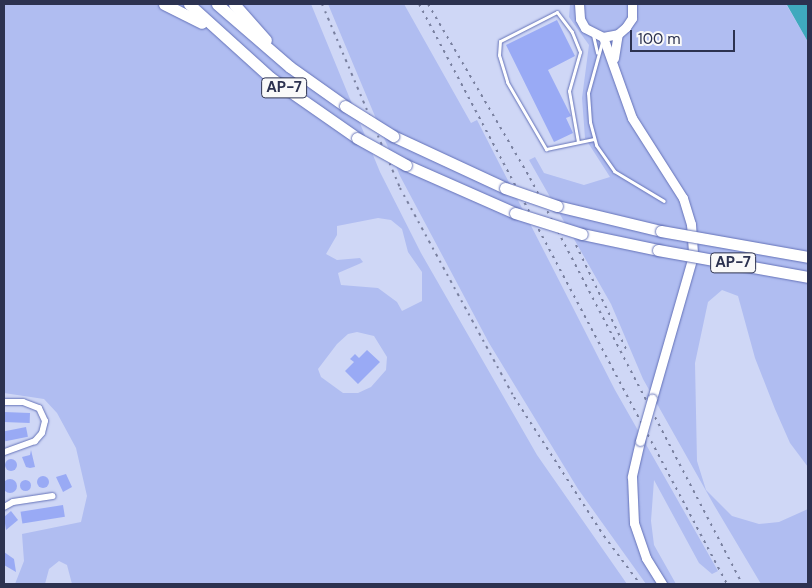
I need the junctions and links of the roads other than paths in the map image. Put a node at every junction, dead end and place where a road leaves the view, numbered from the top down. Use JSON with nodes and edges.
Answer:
{"nodes":[{"id":1,"x":164,"y":4,"type":"edge"},
{"id":2,"x":189,"y":4,"type":"edge"},
{"id":3,"x":217,"y":4,"type":"edge"},
{"id":4,"x":234,"y":4,"type":"edge"},
{"id":5,"x":580,"y":4,"type":"edge"},
{"id":6,"x":632,"y":4,"type":"edge"},
{"id":7,"x":217,"y":31,"type":"junction"},
{"id":8,"x":618,"y":34,"type":"junction"},
{"id":9,"x":600,"y":36,"type":"junction"},
{"id":10,"x":597,"y":53,"type":"junction"},
{"id":11,"x":614,"y":58,"type":"junction"},
{"id":12,"x":290,"y":67,"type":"junction"},
{"id":13,"x":594,"y":139,"type":"junction"},
{"id":14,"x":578,"y":142,"type":"junction"},
{"id":15,"x":664,"y":201,"type":"dead end"},
{"id":16,"x":808,"y":257,"type":"edge"},
{"id":17,"x":808,"y":276,"type":"edge"},
{"id":18,"x":4,"y":402,"type":"edge"},
{"id":19,"x":4,"y":452,"type":"edge"},
{"id":20,"x":53,"y":496,"type":"dead end"},
{"id":21,"x":4,"y":507,"type":"edge"},
{"id":22,"x":662,"y":583,"type":"edge"}],
"edges":[{"from":1,"to":7,"type":"highway"},
{"from":2,"to":7,"type":"highway","number":"AP-7"},
{"from":3,"to":12,"type":"highway","number":"AP-7"},
{"from":4,"to":12,"type":"highway"},
{"from":5,"to":9,"type":"street"},
{"from":6,"to":8,"type":"street"},
{"from":7,"to":17,"type":"highway","number":"AP-7","bridge":true},
{"from":8,"to":9,"type":"street"},
{"from":8,"to":11,"type":"street"},
{"from":9,"to":10,"type":"lane"},
{"from":9,"to":10,"type":"lane"},
{"from":9,"to":11,"type":"street"},
{"from":10,"to":13,"type":"lane"},
{"from":11,"to":22,"type":"street","bridge":true},
{"from":12,"to":16,"type":"highway","number":"AP-7","bridge":true},
{"from":13,"to":14,"type":"lane"},
{"from":13,"to":15,"type":"lane"},
{"from":14,"to":14,"type":"lane"},
{"from":18,"to":19,"type":"street"},
{"from":20,"to":21,"type":"street"}]}
